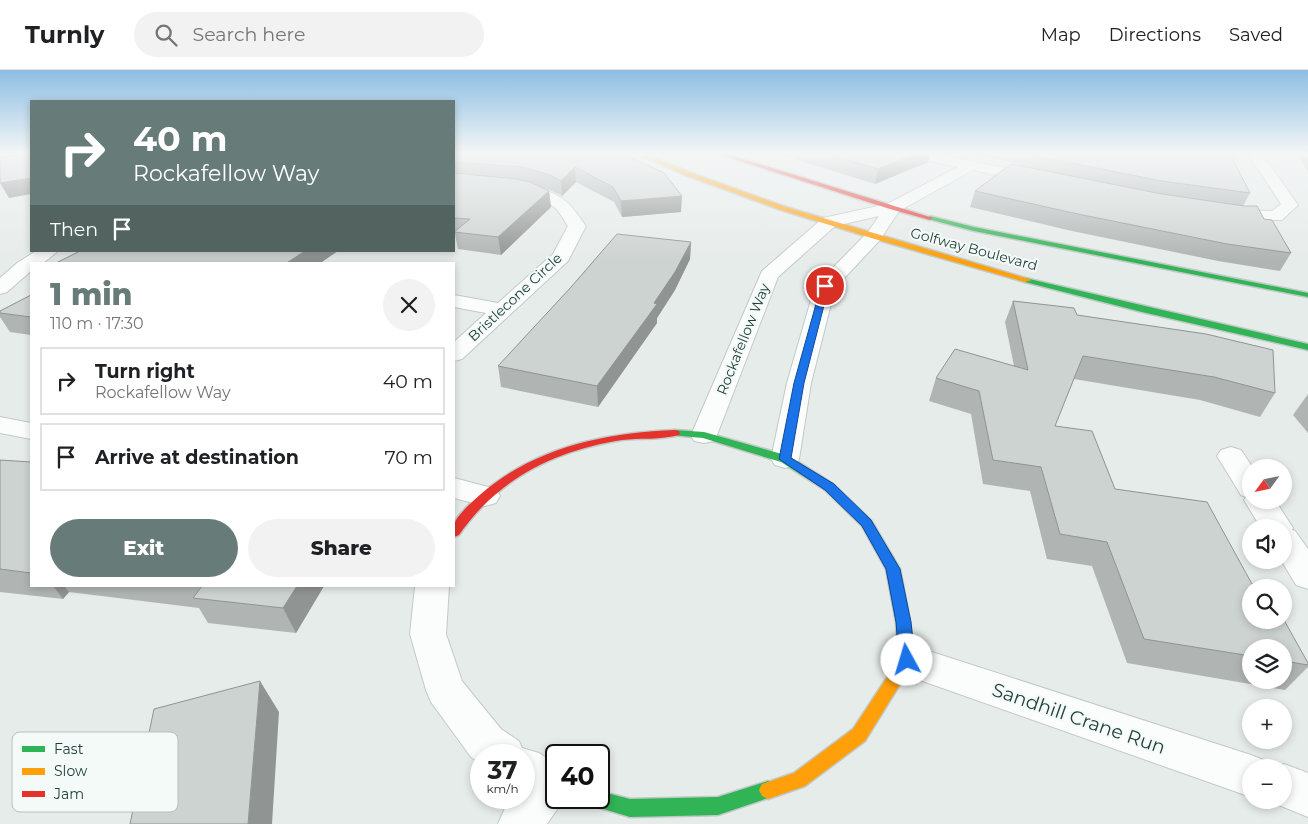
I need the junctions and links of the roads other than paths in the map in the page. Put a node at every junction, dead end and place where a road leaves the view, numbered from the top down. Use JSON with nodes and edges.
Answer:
{"nodes":[{"id":1,"x":516,"y":189,"type":"edge"},
{"id":2,"x":730,"y":189,"type":"edge"},
{"id":3,"x":832,"y":189,"type":"edge"},
{"id":4,"x":927,"y":189,"type":"edge"},
{"id":5,"x":1279,"y":189,"type":"edge"},
{"id":6,"x":892,"y":208,"type":"junction"},
{"id":7,"x":1209,"y":212,"type":"edge"},
{"id":8,"x":829,"y":222,"type":"junction"},
{"id":9,"x":874,"y":236,"type":"junction"},
{"id":10,"x":47,"y":252,"type":"edge"},
{"id":11,"x":32,"y":262,"type":"edge"},
{"id":12,"x":30,"y":263,"type":"edge"},
{"id":13,"x":0,"y":288,"type":"edge"},
{"id":14,"x":1308,"y":295,"type":"edge"},
{"id":15,"x":455,"y":301,"type":"edge"},
{"id":16,"x":503,"y":310,"type":"junction"},
{"id":17,"x":1308,"y":347,"type":"edge"},
{"id":18,"x":455,"y":353,"type":"edge"},
{"id":19,"x":0,"y":425,"type":"edge"},
{"id":20,"x":30,"y":431,"type":"edge"},
{"id":21,"x":704,"y":435,"type":"junction"},
{"id":22,"x":1230,"y":456,"type":"dead end"},
{"id":23,"x":785,"y":459,"type":"junction"},
{"id":24,"x":1242,"y":474,"type":"edge"},
{"id":25,"x":455,"y":488,"type":"edge"},
{"id":26,"x":485,"y":496,"type":"junction"},
{"id":27,"x":455,"y":531,"type":"edge"},
{"id":28,"x":1292,"y":551,"type":"edge"},
{"id":29,"x":1308,"y":576,"type":"edge"},
{"id":30,"x":432,"y":587,"type":"edge"},
{"id":31,"x":907,"y":660,"type":"junction"},
{"id":32,"x":488,"y":744,"type":"edge"},
{"id":33,"x":1242,"y":773,"type":"edge"},
{"id":34,"x":543,"y":780,"type":"edge"},
{"id":35,"x":1292,"y":789,"type":"edge"},
{"id":36,"x":1308,"y":795,"type":"edge"},
{"id":37,"x":610,"y":803,"type":"edge"},
{"id":38,"x":520,"y":824,"type":"edge"}],
"edges":[{"from":1,"to":16,"type":"street","name":"Bristlecone Circle"},
{"from":2,"to":8,"type":"street","name":"Golfway Boulevard"},
{"from":3,"to":6,"type":"street","name":"Golfway Boulevard"},
{"from":4,"to":6,"type":"street"},
{"from":5,"to":7,"type":"street"},
{"from":6,"to":8,"type":"street","name":"Rockafellow Way"},
{"from":6,"to":9,"type":"street"},
{"from":6,"to":14,"type":"street","name":"Golfway Boulevard"},
{"from":8,"to":9,"type":"street","name":"Golfway Boulevard"},
{"from":8,"to":21,"type":"street","name":"Rockafellow Way"},
{"from":9,"to":17,"type":"street","name":"Golfway Boulevard"},
{"from":9,"to":23,"type":"street"},
{"from":10,"to":11,"type":"street"},
{"from":12,"to":13,"type":"street"},
{"from":15,"to":16,"type":"street"},
{"from":16,"to":18,"type":"street","name":"Bristlecone Circle"},
{"from":19,"to":20,"type":"street"},
{"from":21,"to":23,"type":"street"},
{"from":21,"to":26,"type":"street"},
{"from":22,"to":24,"type":"street"},
{"from":23,"to":31,"type":"street"},
{"from":25,"to":26,"type":"street"},
{"from":26,"to":27,"type":"street"},
{"from":28,"to":29,"type":"street"},
{"from":30,"to":32,"type":"street"},
{"from":31,"to":33,"type":"street","name":"Sandhill Crane Run"},
{"from":31,"to":37,"type":"street"},
{"from":34,"to":38,"type":"street"},
{"from":35,"to":36,"type":"street"}]}
